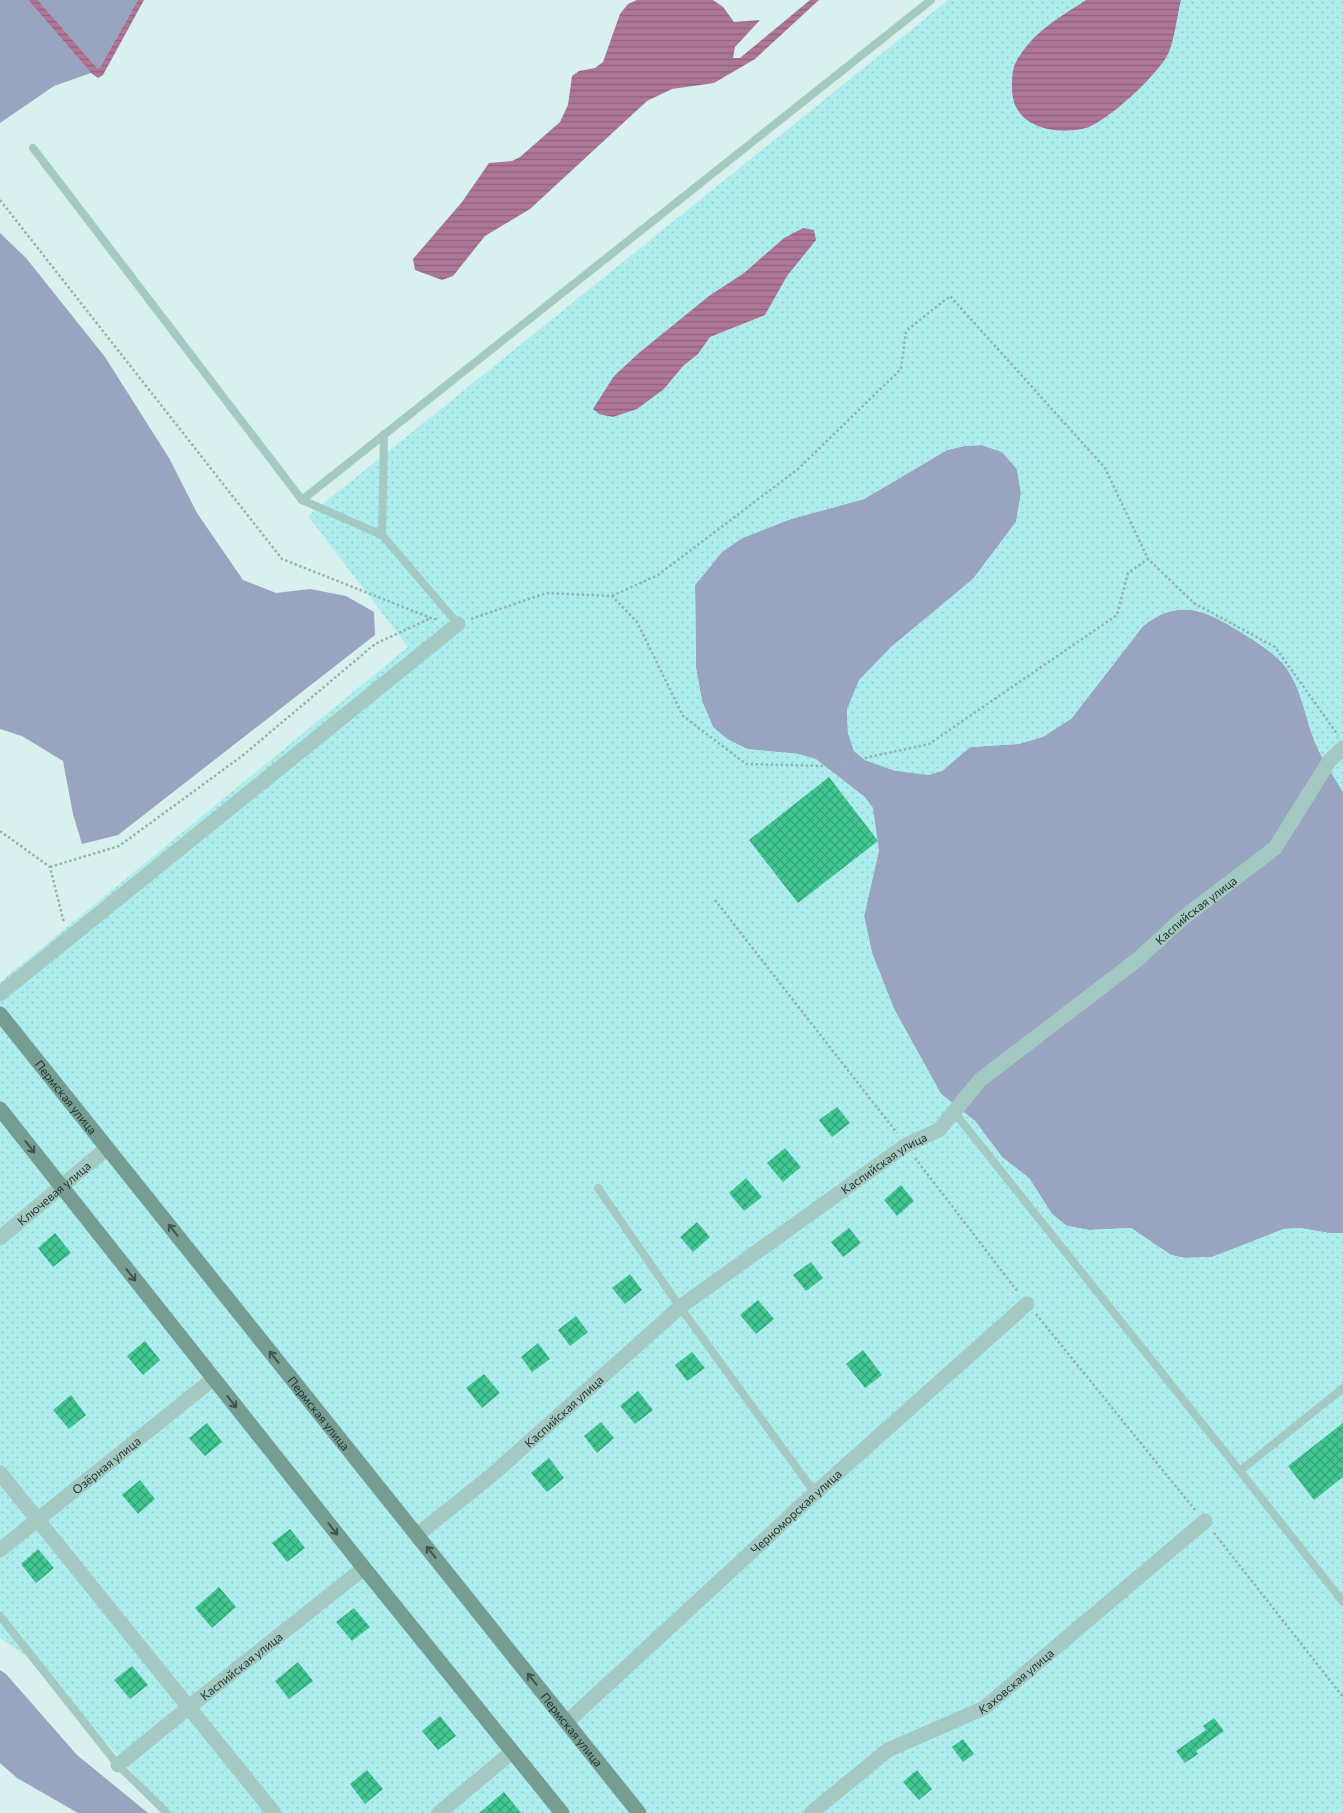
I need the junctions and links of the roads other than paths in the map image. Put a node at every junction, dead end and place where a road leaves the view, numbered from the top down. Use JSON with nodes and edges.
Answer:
{"nodes":[{"id":1,"x":931,"y":0,"type":"edge"},
{"id":2,"x":33,"y":148,"type":"dead end"},
{"id":3,"x":384,"y":434,"type":"junction"},
{"id":4,"x":302,"y":500,"type":"junction"},
{"id":5,"x":382,"y":535,"type":"junction"},
{"id":6,"x":458,"y":624,"type":"joint"},
{"id":7,"x":1343,"y":748,"type":"edge"},
{"id":8,"x":0,"y":994,"type":"edge"},
{"id":9,"x":0,"y":1014,"type":"edge"},
{"id":10,"x":0,"y":1109,"type":"edge"},
{"id":11,"x":954,"y":1112,"type":"junction"},
{"id":12,"x":108,"y":1148,"type":"junction"},
{"id":13,"x":61,"y":1187,"type":"junction"},
{"id":14,"x":598,"y":1188,"type":"dead end"},
{"id":15,"x":0,"y":1238,"type":"edge"},
{"id":16,"x":1027,"y":1304,"type":"dead end"},
{"id":17,"x":680,"y":1307,"type":"junction"},
{"id":18,"x":213,"y":1379,"type":"junction"},
{"id":19,"x":1343,"y":1388,"type":"edge"},
{"id":20,"x":1240,"y":1471,"type":"junction"},
{"id":21,"x":0,"y":1473,"type":"edge"},
{"id":22,"x":815,"y":1493,"type":"junction"},
{"id":23,"x":38,"y":1520,"type":"junction"},
{"id":24,"x":1205,"y":1522,"type":"dead end"},
{"id":25,"x":417,"y":1535,"type":"junction"},
{"id":26,"x":0,"y":1550,"type":"edge"},
{"id":27,"x":364,"y":1568,"type":"junction"},
{"id":28,"x":1343,"y":1602,"type":"edge"},
{"id":29,"x":0,"y":1616,"type":"edge"},
{"id":30,"x":189,"y":1707,"type":"junction"},
{"id":31,"x":567,"y":1722,"type":"junction"},
{"id":32,"x":512,"y":1752,"type":"junction"},
{"id":33,"x":118,"y":1765,"type":"junction"},
{"id":34,"x":167,"y":1813,"type":"edge"},
{"id":35,"x":274,"y":1813,"type":"edge"},
{"id":36,"x":439,"y":1813,"type":"edge"},
{"id":37,"x":562,"y":1813,"type":"edge"},
{"id":38,"x":639,"y":1813,"type":"edge"},
{"id":39,"x":810,"y":1813,"type":"edge"}],
"edges":[{"from":1,"to":3,"type":"lane"},
{"from":2,"to":4,"type":"lane"},
{"from":3,"to":4,"type":"lane"},
{"from":3,"to":5,"type":"lane"},
{"from":4,"to":5,"type":"lane"},
{"from":5,"to":6,"type":"lane"},
{"from":6,"to":8,"type":"street"},
{"from":7,"to":11,"type":"street","name":"Каспийская улица"},
{"from":9,"to":12,"type":"street","name":"Пермская улица"},
{"from":10,"to":13,"type":"street","one_way":true},
{"from":11,"to":17,"type":"street","name":"Каспийская улица"},
{"from":11,"to":20,"type":"lane"},
{"from":12,"to":13,"type":"street","name":"Ключевая улица"},
{"from":25,"to":12,"type":"street","name":"Пермская улица","one_way":true},
{"from":13,"to":15,"type":"street","name":"Ключевая улица"},
{"from":13,"to":18,"type":"street","one_way":true},
{"from":14,"to":17,"type":"lane"},
{"from":16,"to":22,"type":"street","name":"Черноморская улица"},
{"from":17,"to":22,"type":"lane"},
{"from":17,"to":25,"type":"street","name":"Каспийская улица"},
{"from":18,"to":23,"type":"street","name":"Озёрная улица"},
{"from":18,"to":27,"type":"street","one_way":true},
{"from":19,"to":20,"type":"lane"},
{"from":20,"to":28,"type":"lane"},
{"from":21,"to":23,"type":"street"},
{"from":22,"to":31,"type":"street","name":"Черноморская улица"},
{"from":23,"to":26,"type":"street","name":"Озёрная улица"},
{"from":23,"to":30,"type":"street"},
{"from":24,"to":39,"type":"street","name":"Каховская улица"},
{"from":31,"to":25,"type":"street","name":"Пермская улица","one_way":true},
{"from":27,"to":30,"type":"street","name":"Каспийская улица"},
{"from":27,"to":32,"type":"street"},
{"from":29,"to":33,"type":"lane"},
{"from":30,"to":33,"type":"street","name":"Каспийская улица"},
{"from":30,"to":35,"type":"street"},
{"from":31,"to":38,"type":"street","name":"Пермская улица"},
{"from":32,"to":36,"type":"street"},
{"from":32,"to":37,"type":"street"},
{"from":33,"to":34,"type":"lane"}]}
